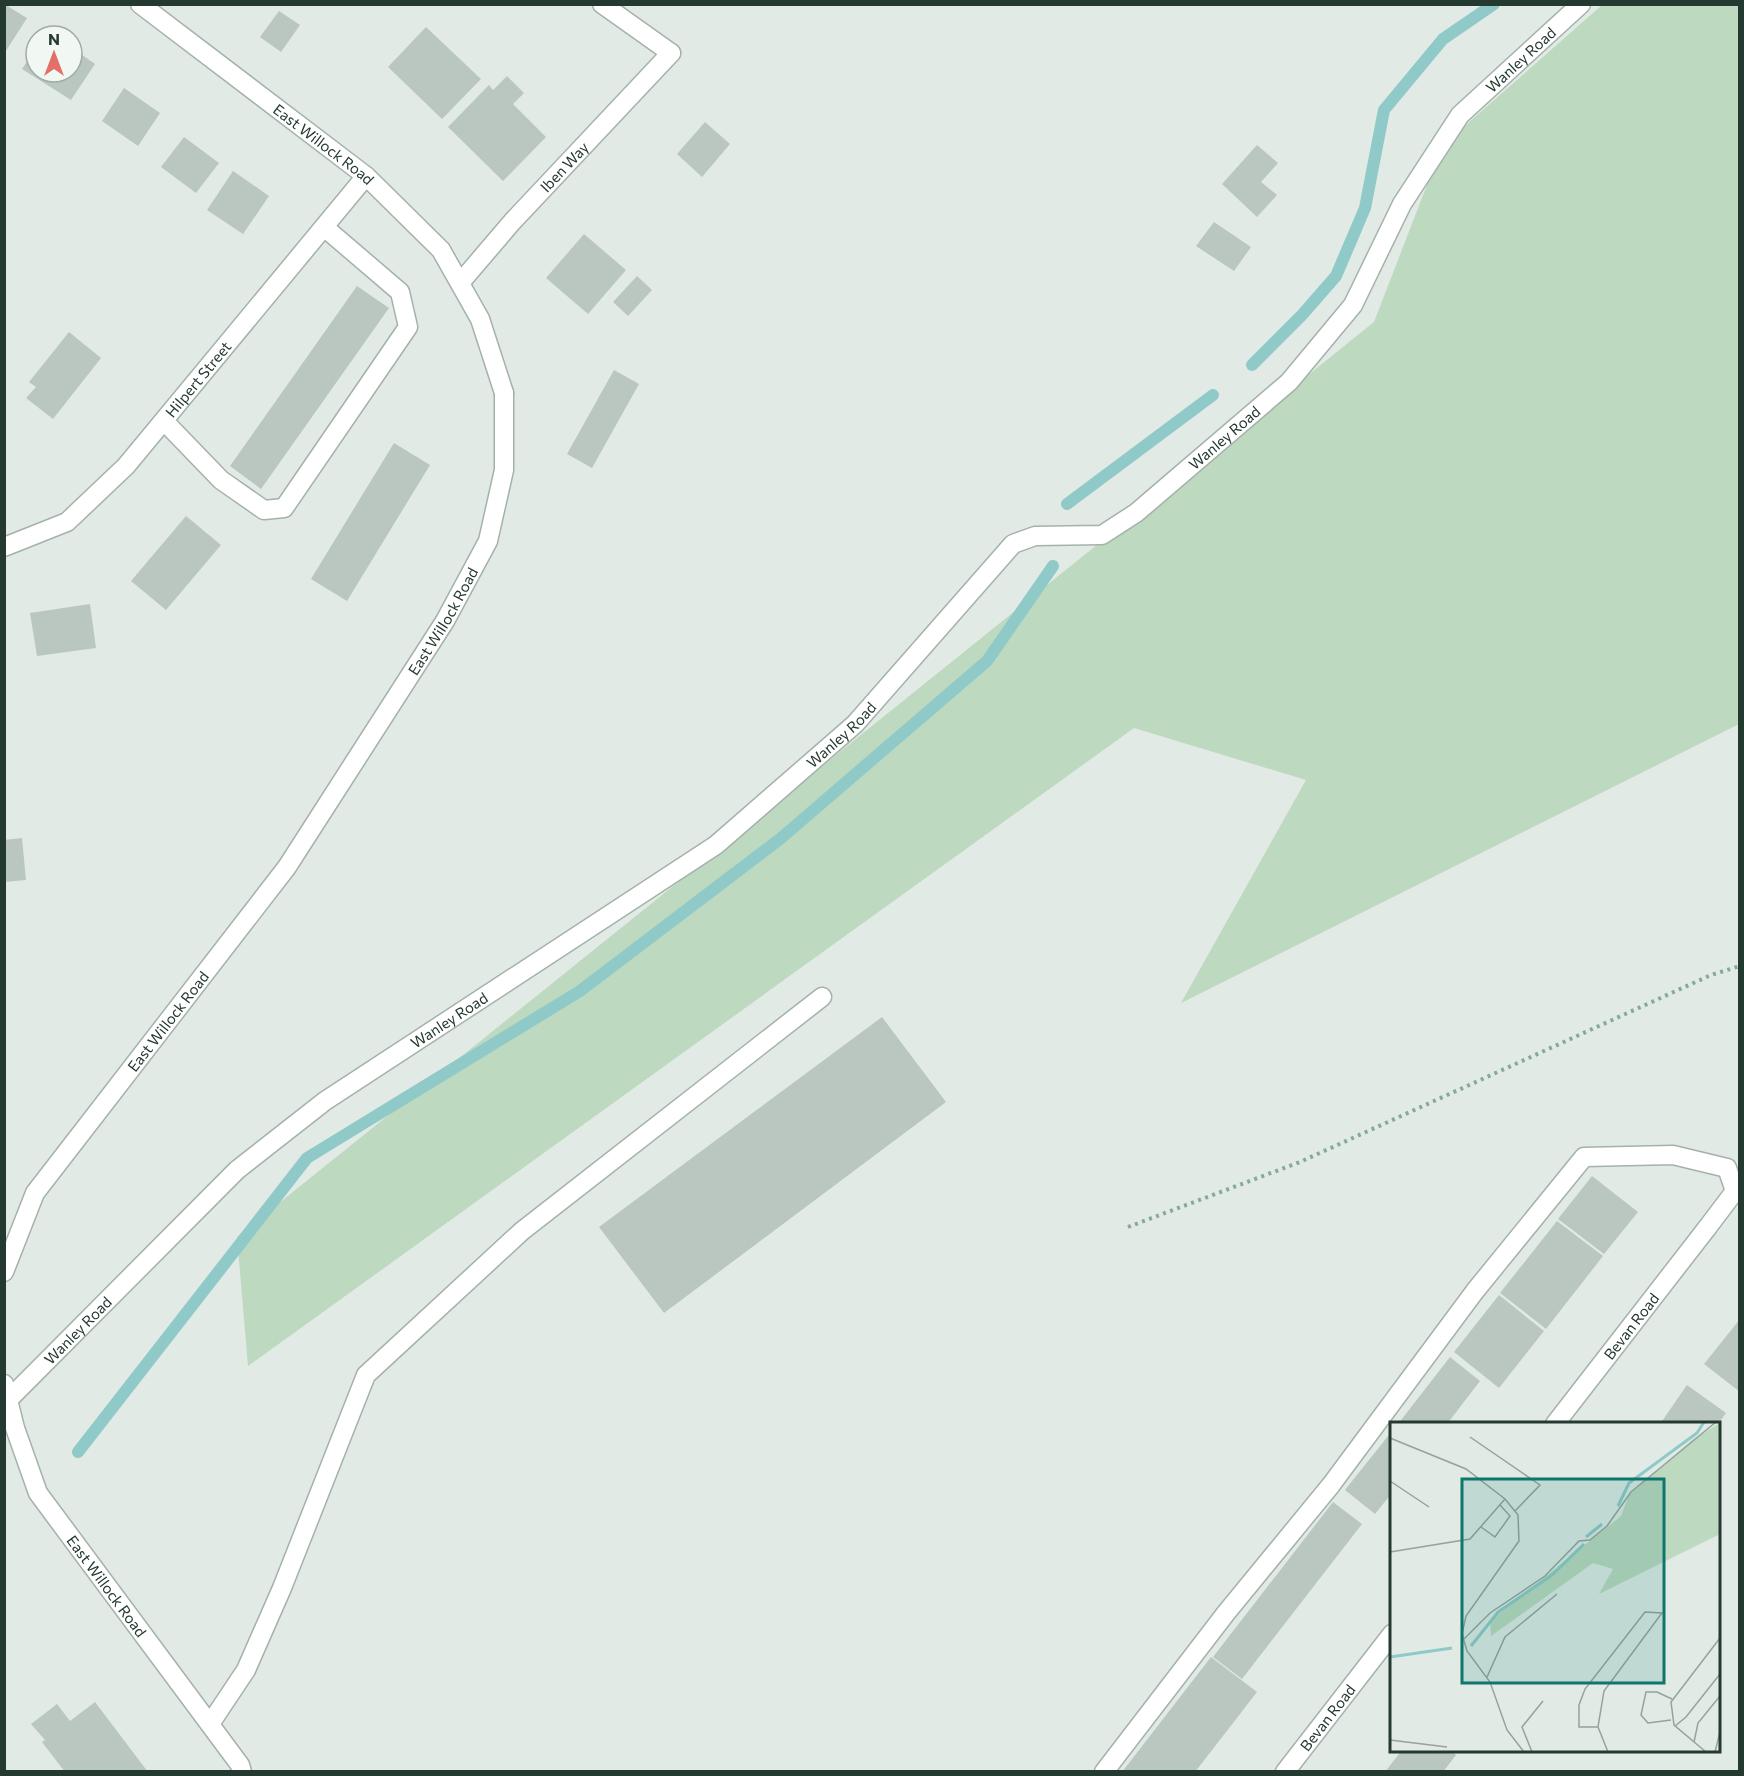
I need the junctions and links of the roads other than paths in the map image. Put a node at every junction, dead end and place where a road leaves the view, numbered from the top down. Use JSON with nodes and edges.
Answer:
{"nodes":[{"id":1,"x":140,"y":4,"type":"edge"},
{"id":2,"x":602,"y":4,"type":"edge"},
{"id":3,"x":1581,"y":4,"type":"edge"},
{"id":4,"x":366,"y":176,"type":"junction"},
{"id":5,"x":324,"y":227,"type":"junction"},
{"id":6,"x":460,"y":283,"type":"junction"},
{"id":7,"x":164,"y":421,"type":"junction"},
{"id":8,"x":4,"y":547,"type":"edge"},
{"id":9,"x":822,"y":997,"type":"dead end"},
{"id":10,"x":4,"y":1272,"type":"edge"},
{"id":11,"x":6,"y":1393,"type":"edge"},
{"id":12,"x":1557,"y":1422,"type":"edge"},
{"id":13,"x":1390,"y":1637,"type":"edge"},
{"id":14,"x":210,"y":1724,"type":"junction"},
{"id":15,"x":242,"y":1772,"type":"edge"},
{"id":16,"x":1104,"y":1772,"type":"edge"},
{"id":17,"x":1285,"y":1772,"type":"edge"}],
"edges":[{"from":1,"to":4,"type":"street","name":"East Willock Road"},
{"from":2,"to":6,"type":"street","name":"Iben Way"},
{"from":3,"to":11,"type":"street","name":"Wanley Road"},
{"from":4,"to":5,"type":"street","name":"Hilpert Street"},
{"from":4,"to":6,"type":"street","name":"East Willock Road"},
{"from":5,"to":7,"type":"street","name":"Hilpert Street"},
{"from":5,"to":7,"type":"street"},
{"from":6,"to":10,"type":"street","name":"East Willock Road"},
{"from":7,"to":8,"type":"street","name":"Hilpert Street"},
{"from":9,"to":14,"type":"street"},
{"from":11,"to":14,"type":"street","name":"East Willock Road"},
{"from":12,"to":16,"type":"street","name":"Bevan Road"},
{"from":13,"to":17,"type":"street","name":"Bevan Road"},
{"from":14,"to":15,"type":"street","name":"East Willock Road"}]}
